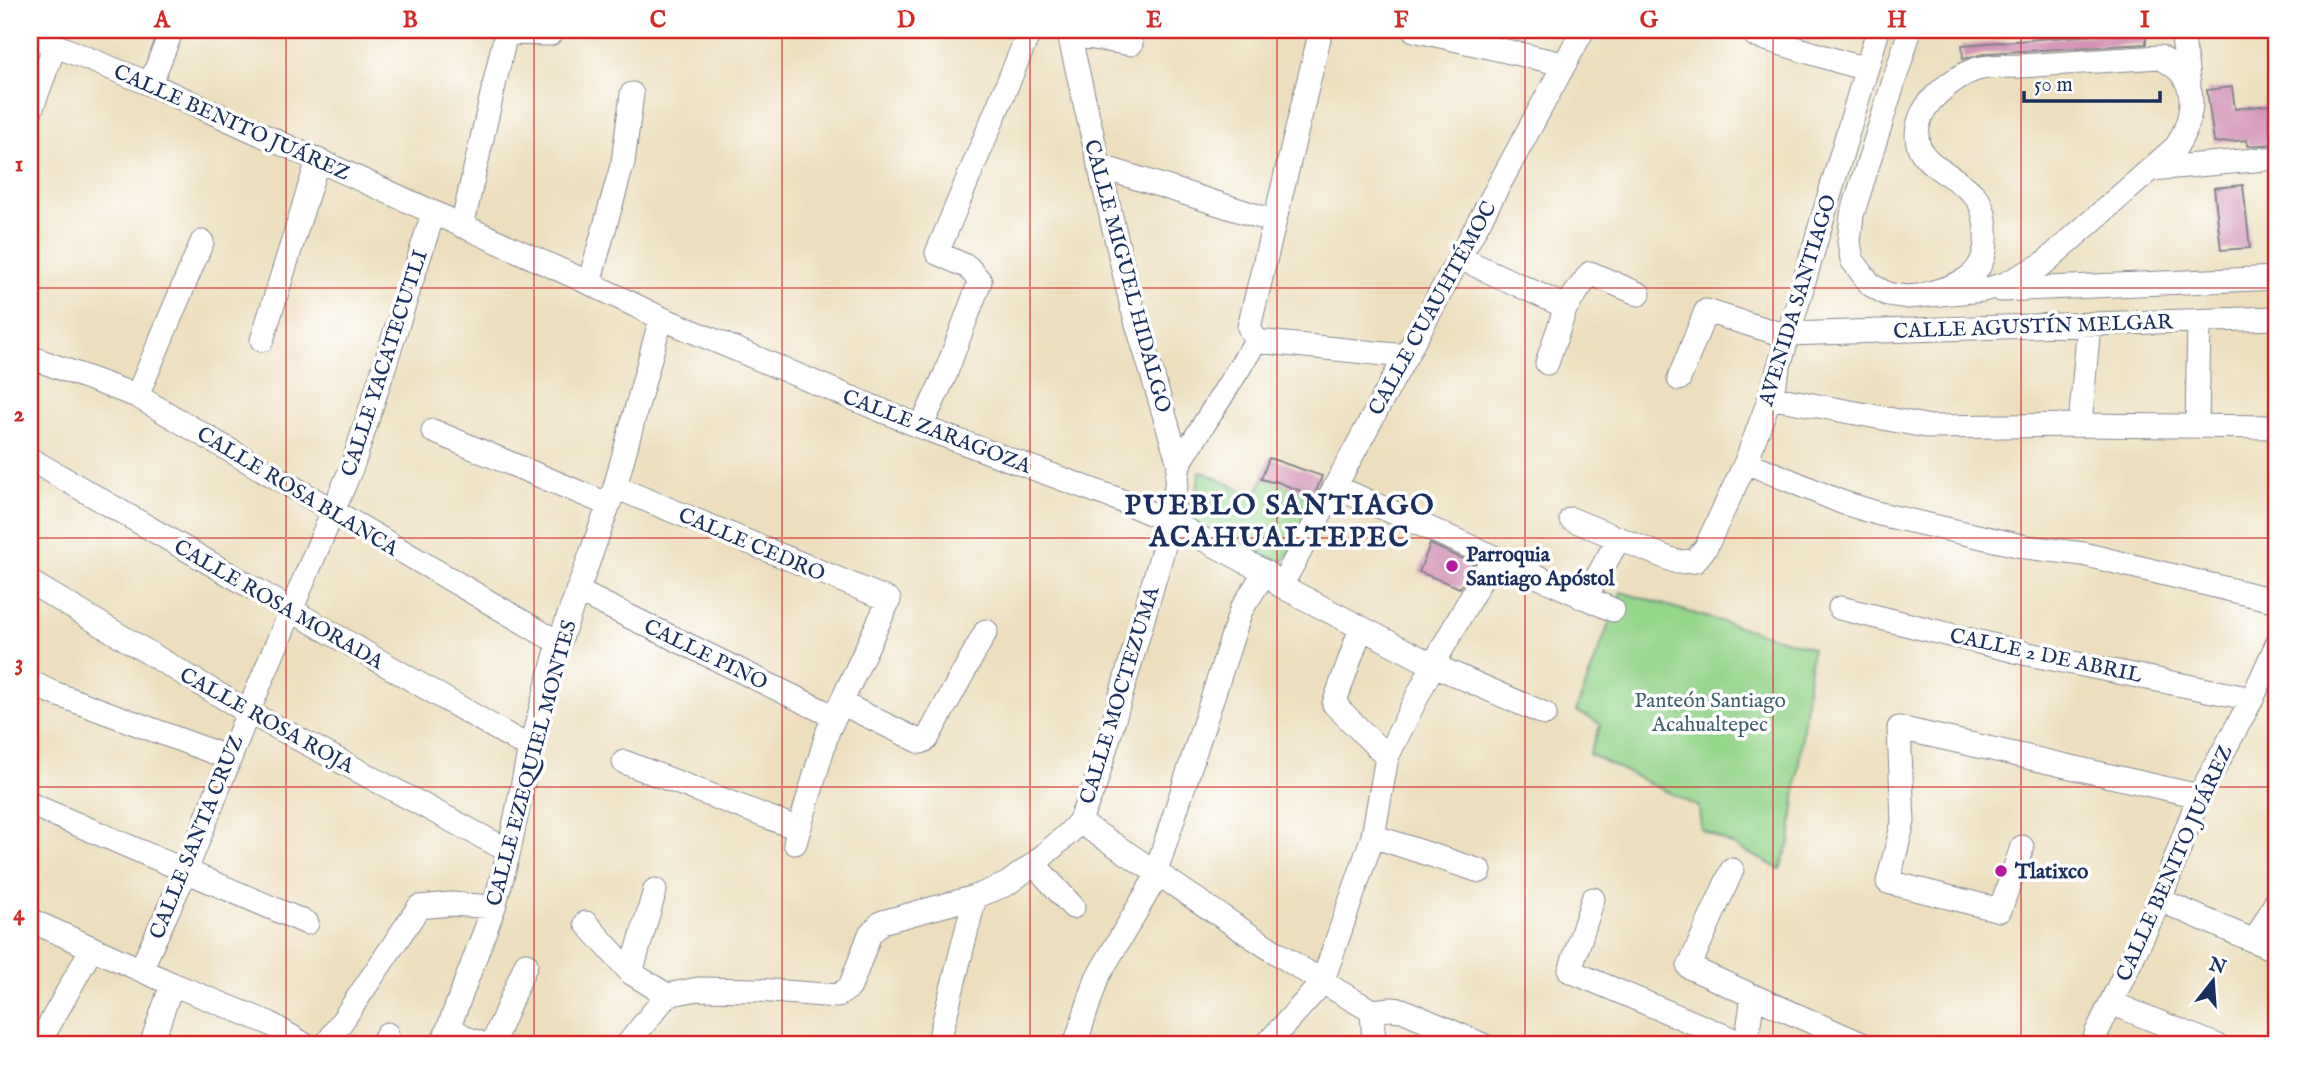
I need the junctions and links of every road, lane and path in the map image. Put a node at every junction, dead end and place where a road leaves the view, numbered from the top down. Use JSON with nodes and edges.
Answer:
{"nodes":[{"id":1,"x":172,"y":30,"type":"edge"},
{"id":2,"x":1030,"y":30,"type":"edge"},
{"id":3,"x":1321,"y":30,"type":"edge"},
{"id":4,"x":1414,"y":30,"type":"edge"},
{"id":5,"x":1583,"y":30,"type":"edge"},
{"id":6,"x":1878,"y":30,"type":"edge"},
{"id":7,"x":1910,"y":30,"type":"edge"},
{"id":8,"x":2182,"y":30,"type":"edge"},
{"id":9,"x":1068,"y":32,"type":"edge"},
{"id":10,"x":550,"y":34,"type":"dead end"},
{"id":11,"x":30,"y":35,"type":"edge"},
{"id":12,"x":1756,"y":36,"type":"dead end"},
{"id":13,"x":1131,"y":44,"type":"dead end"},
{"id":14,"x":55,"y":45,"type":"junction"},
{"id":15,"x":1563,"y":64,"type":"junction"},
{"id":16,"x":1867,"y":67,"type":"junction"},
{"id":17,"x":150,"y":84,"type":"junction"},
{"id":18,"x":2189,"y":88,"type":"junction"},
{"id":19,"x":632,"y":94,"type":"dead end"},
{"id":20,"x":30,"y":113,"type":"edge"},
{"id":21,"x":2277,"y":158,"type":"edge"},
{"id":22,"x":318,"y":160,"type":"junction"},
{"id":23,"x":1099,"y":166,"type":"junction"},
{"id":24,"x":2152,"y":169,"type":"junction"},
{"id":25,"x":433,"y":214,"type":"junction"},
{"id":26,"x":1273,"y":220,"type":"junction"},
{"id":27,"x":462,"y":226,"type":"junction"},
{"id":28,"x":202,"y":242,"type":"dead end"},
{"id":29,"x":1460,"y":258,"type":"junction"},
{"id":30,"x":2277,"y":278,"type":"edge"},
{"id":31,"x":589,"y":283,"type":"junction"},
{"id":32,"x":1983,"y":290,"type":"junction"},
{"id":33,"x":1639,"y":294,"type":"dead end"},
{"id":34,"x":1926,"y":294,"type":"junction"},
{"id":35,"x":1566,"y":307,"type":"junction"},
{"id":36,"x":661,"y":318,"type":"junction"},
{"id":37,"x":2277,"y":318,"type":"edge"},
{"id":38,"x":2199,"y":321,"type":"junction"},
{"id":39,"x":2089,"y":324,"type":"junction"},
{"id":40,"x":1788,"y":334,"type":"junction"},
{"id":41,"x":262,"y":340,"type":"dead end"},
{"id":42,"x":1256,"y":341,"type":"junction"},
{"id":43,"x":1405,"y":356,"type":"junction"},
{"id":44,"x":30,"y":357,"type":"edge"},
{"id":45,"x":1547,"y":363,"type":"dead end"},
{"id":46,"x":1679,"y":379,"type":"dead end"},
{"id":47,"x":137,"y":396,"type":"junction"},
{"id":48,"x":1770,"y":397,"type":"junction"},
{"id":49,"x":2080,"y":425,"type":"junction"},
{"id":50,"x":2197,"y":425,"type":"junction"},
{"id":51,"x":2277,"y":426,"type":"edge"},
{"id":52,"x":921,"y":427,"type":"junction"},
{"id":53,"x":433,"y":431,"type":"dead end"},
{"id":54,"x":30,"y":459,"type":"edge"},
{"id":55,"x":1746,"y":462,"type":"junction"},
{"id":56,"x":1179,"y":464,"type":"junction"},
{"id":57,"x":1336,"y":487,"type":"junction"},
{"id":58,"x":611,"y":495,"type":"junction"},
{"id":59,"x":333,"y":512,"type":"junction"},
{"id":60,"x":1571,"y":519,"type":"dead end"},
{"id":61,"x":1171,"y":523,"type":"junction"},
{"id":62,"x":1618,"y":540,"type":"junction"},
{"id":63,"x":1493,"y":558,"type":"junction"},
{"id":64,"x":1273,"y":579,"type":"junction"},
{"id":65,"x":30,"y":582,"type":"edge"},
{"id":66,"x":577,"y":591,"type":"junction"},
{"id":67,"x":1581,"y":597,"type":"junction"},
{"id":68,"x":2277,"y":601,"type":"edge"},
{"id":69,"x":1840,"y":608,"type":"dead end"},
{"id":70,"x":1613,"y":610,"type":"dead end"},
{"id":71,"x":289,"y":611,"type":"junction"},
{"id":72,"x":1361,"y":628,"type":"junction"},
{"id":73,"x":986,"y":631,"type":"dead end"},
{"id":74,"x":559,"y":643,"type":"junction"},
{"id":75,"x":2277,"y":644,"type":"edge"},
{"id":76,"x":1433,"y":665,"type":"junction"},
{"id":77,"x":30,"y":682,"type":"edge"},
{"id":78,"x":2252,"y":699,"type":"junction"},
{"id":79,"x":838,"y":710,"type":"junction"},
{"id":80,"x":247,"y":712,"type":"junction"},
{"id":81,"x":1545,"y":714,"type":"dead end"},
{"id":82,"x":530,"y":748,"type":"junction"},
{"id":83,"x":1387,"y":757,"type":"junction"},
{"id":84,"x":229,"y":758,"type":"junction"},
{"id":85,"x":624,"y":762,"type":"dead end"},
{"id":86,"x":2199,"y":796,"type":"junction"},
{"id":87,"x":30,"y":804,"type":"edge"},
{"id":88,"x":1079,"y":822,"type":"junction"},
{"id":89,"x":1373,"y":836,"type":"junction"},
{"id":90,"x":2022,"y":847,"type":"dead end"},
{"id":91,"x":509,"y":851,"type":"junction"},
{"id":92,"x":1034,"y":864,"type":"junction"},
{"id":93,"x":1732,"y":870,"type":"dead end"},
{"id":94,"x":1480,"y":871,"type":"dead end"},
{"id":95,"x":186,"y":872,"type":"junction"},
{"id":96,"x":1157,"y":872,"type":"junction"},
{"id":97,"x":655,"y":890,"type":"dead end"},
{"id":98,"x":975,"y":897,"type":"junction"},
{"id":99,"x":1593,"y":899,"type":"dead end"},
{"id":100,"x":2160,"y":900,"type":"junction"},
{"id":101,"x":2277,"y":900,"type":"edge"},
{"id":102,"x":495,"y":907,"type":"junction"},
{"id":103,"x":1073,"y":907,"type":"dead end"},
{"id":104,"x":30,"y":920,"type":"edge"},
{"id":105,"x":307,"y":923,"type":"dead end"},
{"id":106,"x":586,"y":923,"type":"dead end"},
{"id":107,"x":2255,"y":941,"type":"junction"},
{"id":108,"x":92,"y":948,"type":"junction"},
{"id":109,"x":2277,"y":951,"type":"edge"},
{"id":110,"x":526,"y":964,"type":"dead end"},
{"id":111,"x":141,"y":969,"type":"junction"},
{"id":112,"x":631,"y":973,"type":"junction"},
{"id":113,"x":1322,"y":983,"type":"junction"},
{"id":114,"x":172,"y":984,"type":"junction"},
{"id":115,"x":667,"y":995,"type":"junction"},
{"id":116,"x":1753,"y":996,"type":"junction"},
{"id":117,"x":2111,"y":1003,"type":"junction"},
{"id":118,"x":1372,"y":1011,"type":"junction"},
{"id":119,"x":37,"y":1035,"type":"edge"},
{"id":120,"x":446,"y":1036,"type":"edge"},
{"id":121,"x":150,"y":1045,"type":"edge"},
{"id":122,"x":305,"y":1045,"type":"edge"},
{"id":123,"x":326,"y":1045,"type":"edge"},
{"id":124,"x":486,"y":1045,"type":"edge"},
{"id":125,"x":492,"y":1045,"type":"edge"},
{"id":126,"x":626,"y":1045,"type":"edge"},
{"id":127,"x":938,"y":1045,"type":"edge"},
{"id":128,"x":1075,"y":1045,"type":"edge"},
{"id":129,"x":1266,"y":1045,"type":"edge"},
{"id":130,"x":1374,"y":1045,"type":"edge"},
{"id":131,"x":1483,"y":1045,"type":"edge"},
{"id":132,"x":1746,"y":1045,"type":"edge"},
{"id":133,"x":1864,"y":1045,"type":"edge"},
{"id":134,"x":2093,"y":1045,"type":"edge"},
{"id":135,"x":2216,"y":1045,"type":"edge"}],
"edges":[{"from":1,"to":17,"type":"street"},
{"from":2,"to":52,"type":"street"},
{"from":3,"to":26,"type":"street"},
{"from":4,"to":15,"type":"street"},
{"from":5,"to":15,"type":"street","name":"CALLE CUAUHTÉMOC"},
{"from":6,"to":16,"type":"street","name":"AVENIDA SANTIAGO"},
{"from":7,"to":34,"type":"street"},
{"from":8,"to":18,"type":"street"},
{"from":9,"to":13,"type":"street"},
{"from":9,"to":23,"type":"street","name":"CALLE MIGUEL HIDALGO"},
{"from":10,"to":27,"type":"street"},
{"from":11,"to":14,"type":"street","name":"CALLE BENITO JUÁREZ"},
{"from":12,"to":16,"type":"street"},
{"from":14,"to":17,"type":"street","name":"CALLE BENITO JUÁREZ"},
{"from":14,"to":20,"type":"street"},
{"from":15,"to":29,"type":"street","name":"CALLE CUAUHTÉMOC"},
{"from":16,"to":40,"type":"street","name":"AVENIDA SANTIAGO"},
{"from":17,"to":22,"type":"street","name":"CALLE BENITO JUÁREZ"},
{"from":18,"to":24,"type":"street"},
{"from":18,"to":34,"type":"street"},
{"from":19,"to":31,"type":"street"},
{"from":21,"to":24,"type":"street"},
{"from":22,"to":25,"type":"street","name":"CALLE BENITO JUÁREZ"},
{"from":22,"to":41,"type":"street"},
{"from":23,"to":26,"type":"street"},
{"from":23,"to":56,"type":"street","name":"CALLE MIGUEL HIDALGO"},
{"from":24,"to":32,"type":"street"},
{"from":25,"to":27,"type":"street","name":"CALLE ZARAGOZA"},
{"from":25,"to":59,"type":"street","name":"CALLE YACATECUTLI"},
{"from":26,"to":42,"type":"street"},
{"from":27,"to":31,"type":"street","name":"CALLE ZARAGOZA"},
{"from":28,"to":47,"type":"street"},
{"from":29,"to":35,"type":"street"},
{"from":29,"to":43,"type":"street","name":"CALLE CUAUHTÉMOC"},
{"from":30,"to":32,"type":"street"},
{"from":31,"to":36,"type":"street","name":"CALLE ZARAGOZA"},
{"from":32,"to":34,"type":"street"},
{"from":33,"to":35,"type":"street"},
{"from":35,"to":45,"type":"street"},
{"from":36,"to":52,"type":"street","name":"CALLE ZARAGOZA"},
{"from":36,"to":58,"type":"street","name":"CALLE EZEQUIEL MONTES"},
{"from":37,"to":38,"type":"street","name":"CALLE AGUSTÍN MELGAR"},
{"from":38,"to":39,"type":"street","name":"CALLE AGUSTÍN MELGAR"},
{"from":38,"to":50,"type":"street"},
{"from":39,"to":40,"type":"street","name":"CALLE AGUSTÍN MELGAR"},
{"from":39,"to":49,"type":"street"},
{"from":40,"to":46,"type":"street","name":"CALLE AGUSTÍN MELGAR"},
{"from":40,"to":48,"type":"street","name":"AVENIDA SANTIAGO"},
{"from":42,"to":43,"type":"street"},
{"from":42,"to":56,"type":"street"},
{"from":43,"to":57,"type":"street","name":"CALLE CUAUHTÉMOC"},
{"from":44,"to":47,"type":"street","name":"CALLE ROSA BLANCA"},
{"from":47,"to":59,"type":"street","name":"CALLE ROSA BLANCA"},
{"from":48,"to":49,"type":"street"},
{"from":48,"to":55,"type":"street","name":"AVENIDA SANTIAGO"},
{"from":49,"to":50,"type":"street"},
{"from":50,"to":51,"type":"street"},
{"from":52,"to":61,"type":"street","name":"CALLE ZARAGOZA"},
{"from":53,"to":58,"type":"street","name":"CALLE CEDRO"},
{"from":54,"to":71,"type":"street","name":"CALLE ROSA MORADA"},
{"from":55,"to":62,"type":"street","name":"AVENIDA SANTIAGO"},
{"from":55,"to":68,"type":"street"},
{"from":56,"to":61,"type":"street","name":"CALLE MIGUEL HIDALGO"},
{"from":57,"to":63,"type":"street"},
{"from":57,"to":64,"type":"street","name":"CALLE CUAUHTÉMOC"},
{"from":58,"to":66,"type":"street","name":"CALLE EZEQUIEL MONTES"},
{"from":58,"to":79,"type":"street","name":"CALLE CEDRO"},
{"from":59,"to":71,"type":"street","name":"CALLE SANTA CRUZ"},
{"from":59,"to":74,"type":"street","name":"CALLE ROSA BLANCA"},
{"from":60,"to":62,"type":"street"},
{"from":61,"to":64,"type":"street","name":"CALLE ZARAGOZA"},
{"from":61,"to":88,"type":"street","name":"CALLE MOCTEZUMA"},
{"from":62,"to":67,"type":"street"},
{"from":63,"to":67,"type":"street"},
{"from":63,"to":76,"type":"street"},
{"from":64,"to":72,"type":"street","name":"CALLE ZARAGOZA"},
{"from":64,"to":96,"type":"street","name":"CALLE CUAUHTÉMOC"},
{"from":65,"to":80,"type":"street","name":"CALLE ROSA ROJA"},
{"from":66,"to":74,"type":"street","name":"CALLE EZEQUIEL MONTES"},
{"from":66,"to":79,"type":"street","name":"CALLE PINO"},
{"from":67,"to":70,"type":"street"},
{"from":69,"to":78,"type":"street","name":"CALLE 2 DE ABRIL"},
{"from":71,"to":80,"type":"street","name":"CALLE SANTA CRUZ"},
{"from":71,"to":82,"type":"street","name":"CALLE ROSA MORADA"},
{"from":72,"to":76,"type":"street","name":"CALLE ZARAGOZA"},
{"from":72,"to":83,"type":"street"},
{"from":73,"to":79,"type":"street","name":"CALLE PINO"},
{"from":74,"to":82,"type":"street","name":"CALLE EZEQUIEL MONTES"},
{"from":75,"to":78,"type":"street","name":"CALLE BENITO JUÁREZ"},
{"from":76,"to":81,"type":"street","name":"CALLE ZARAGOZA"},
{"from":76,"to":83,"type":"street"},
{"from":77,"to":84,"type":"street"},
{"from":78,"to":86,"type":"street","name":"CALLE BENITO JUÁREZ"},
{"from":79,"to":85,"type":"street"},
{"from":80,"to":84,"type":"street","name":"CALLE SANTA CRUZ"},
{"from":80,"to":91,"type":"street","name":"CALLE ROSA ROJA"},
{"from":82,"to":91,"type":"street","name":"CALLE EZEQUIEL MONTES"},
{"from":83,"to":89,"type":"street"},
{"from":84,"to":95,"type":"street","name":"CALLE SANTA CRUZ"},
{"from":86,"to":90,"type":"street"},
{"from":86,"to":100,"type":"street","name":"CALLE BENITO JUÁREZ"},
{"from":87,"to":95,"type":"street"},
{"from":88,"to":92,"type":"street","name":"CALLE MOCTEZUMA"},
{"from":88,"to":96,"type":"street"},
{"from":89,"to":94,"type":"street"},
{"from":89,"to":113,"type":"street"},
{"from":91,"to":102,"type":"street","name":"CALLE EZEQUIEL MONTES"},
{"from":92,"to":98,"type":"street","name":"CALLE MOCTEZUMA"},
{"from":92,"to":103,"type":"street"},
{"from":93,"to":116,"type":"street"},
{"from":95,"to":105,"type":"street"},
{"from":95,"to":111,"type":"street","name":"CALLE SANTA CRUZ"},
{"from":96,"to":113,"type":"street"},
{"from":96,"to":128,"type":"street","name":"CALLE CUAUHTÉMOC"},
{"from":97,"to":112,"type":"street"},
{"from":98,"to":115,"type":"street","name":"CALLE MOCTEZUMA"},
{"from":98,"to":127,"type":"street"},
{"from":99,"to":132,"type":"street"},
{"from":100,"to":107,"type":"street"},
{"from":100,"to":117,"type":"street","name":"CALLE BENITO JUÁREZ"},
{"from":101,"to":107,"type":"street"},
{"from":102,"to":120,"type":"street","name":"CALLE EZEQUIEL MONTES"},
{"from":102,"to":123,"type":"street"},
{"from":104,"to":108,"type":"street"},
{"from":106,"to":112,"type":"street"},
{"from":107,"to":109,"type":"street"},
{"from":108,"to":111,"type":"street"},
{"from":108,"to":119,"type":"street"},
{"from":110,"to":125,"type":"street"},
{"from":111,"to":114,"type":"street"},
{"from":112,"to":115,"type":"street"},
{"from":113,"to":118,"type":"street"},
{"from":113,"to":129,"type":"street"},
{"from":114,"to":121,"type":"street"},
{"from":114,"to":122,"type":"street"},
{"from":115,"to":126,"type":"street"},
{"from":116,"to":132,"type":"street"},
{"from":116,"to":133,"type":"street"},
{"from":117,"to":134,"type":"street","name":"CALLE BENITO JUÁREZ"},
{"from":117,"to":135,"type":"street"},
{"from":118,"to":130,"type":"street"},
{"from":118,"to":131,"type":"street"},
{"from":120,"to":124,"type":"street"}]}
